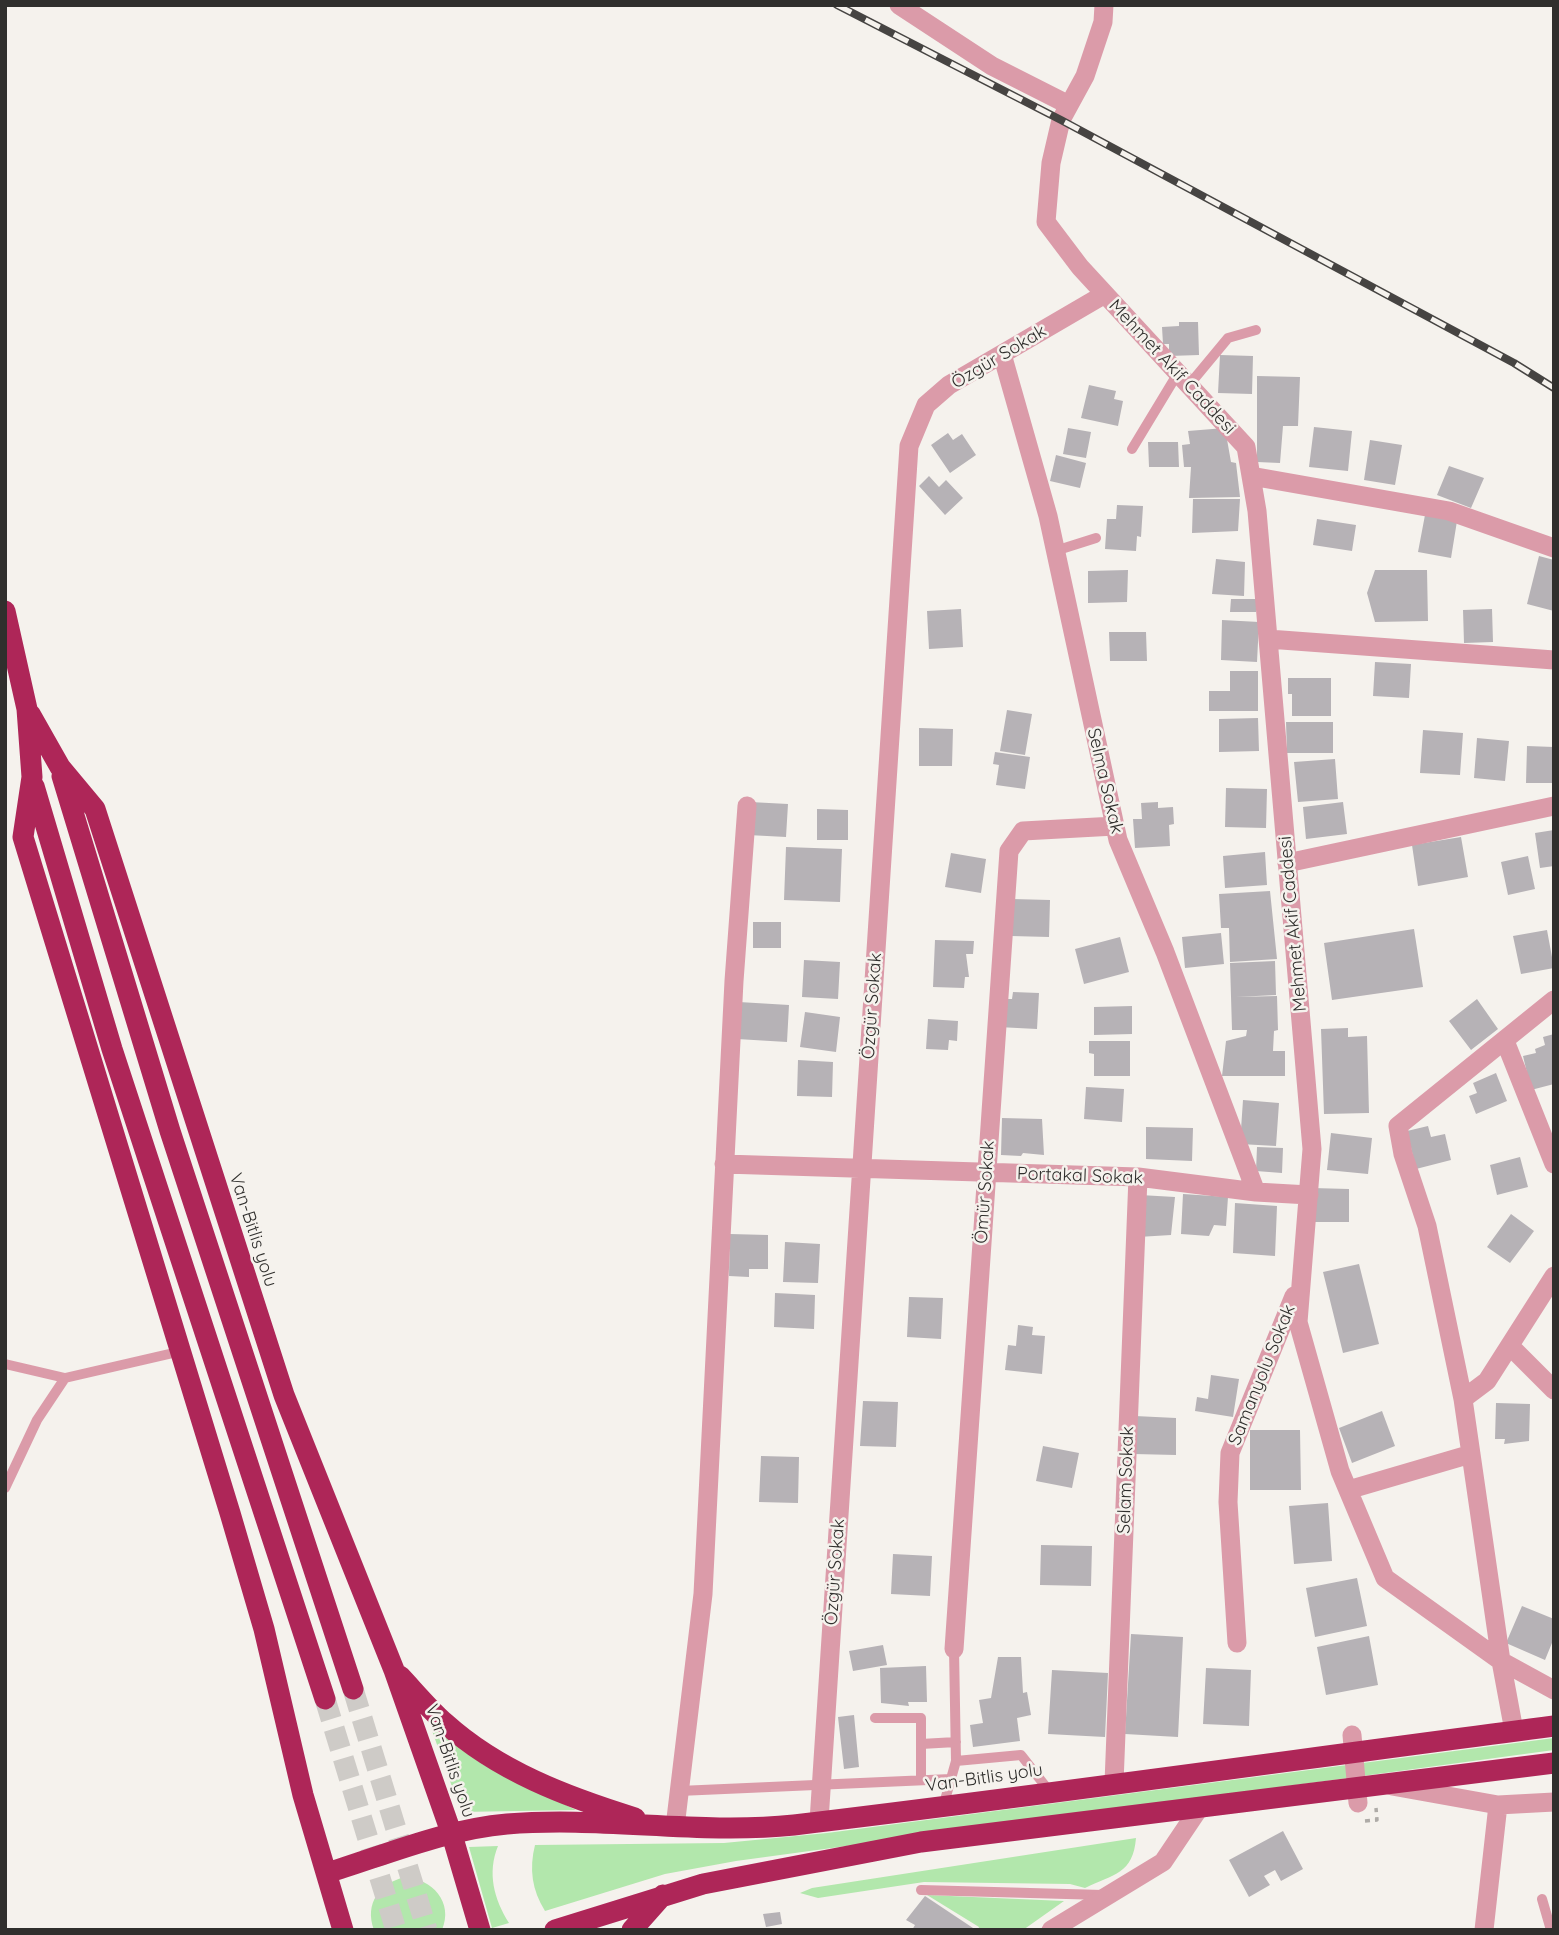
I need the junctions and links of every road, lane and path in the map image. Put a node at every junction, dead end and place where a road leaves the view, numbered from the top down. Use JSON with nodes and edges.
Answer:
{"nodes":[{"id":1,"x":899,"y":5,"type":"edge"},
{"id":2,"x":1104,"y":5,"type":"edge"},
{"id":3,"x":1065,"y":112,"type":"junction"},
{"id":4,"x":1105,"y":294,"type":"junction"},
{"id":5,"x":1256,"y":330,"type":"dead end"},
{"id":6,"x":1002,"y":354,"type":"junction"},
{"id":7,"x":1184,"y":379,"type":"junction"},
{"id":8,"x":1132,"y":449,"type":"dead end"},
{"id":9,"x":1251,"y":476,"type":"junction"},
{"id":10,"x":1096,"y":538,"type":"dead end"},
{"id":11,"x":1554,"y":548,"type":"edge"},
{"id":12,"x":1055,"y":551,"type":"junction"},
{"id":13,"x":5,"y":611,"type":"edge"},
{"id":14,"x":1268,"y":639,"type":"junction"},
{"id":15,"x":1554,"y":660,"type":"edge"},
{"id":16,"x":27,"y":709,"type":"junction"},
{"id":17,"x":60,"y":767,"type":"junction"},
{"id":18,"x":32,"y":777,"type":"junction"},
{"id":19,"x":747,"y":806,"type":"dead end"},
{"id":20,"x":1554,"y":806,"type":"edge"},
{"id":21,"x":1115,"y":826,"type":"junction"},
{"id":22,"x":1287,"y":863,"type":"junction"},
{"id":23,"x":1554,"y":1000,"type":"edge"},
{"id":24,"x":1505,"y":1041,"type":"junction"},
{"id":25,"x":724,"y":1164,"type":"junction"},
{"id":26,"x":1554,"y":1164,"type":"edge"},
{"id":27,"x":860,"y":1170,"type":"junction"},
{"id":28,"x":986,"y":1174,"type":"junction"},
{"id":29,"x":1138,"y":1177,"type":"junction"},
{"id":30,"x":1256,"y":1192,"type":"junction"},
{"id":31,"x":1308,"y":1195,"type":"junction"},
{"id":32,"x":1301,"y":1276,"type":"junction"},
{"id":33,"x":1554,"y":1276,"type":"edge"},
{"id":34,"x":1510,"y":1346,"type":"junction"},
{"id":35,"x":182,"y":1351,"type":"junction"},
{"id":36,"x":5,"y":1364,"type":"edge"},
{"id":37,"x":65,"y":1378,"type":"junction"},
{"id":38,"x":1554,"y":1390,"type":"edge"},
{"id":39,"x":1463,"y":1399,"type":"junction"},
{"id":40,"x":1471,"y":1454,"type":"junction"},
{"id":41,"x":5,"y":1488,"type":"edge"},
{"id":42,"x":1348,"y":1490,"type":"junction"},
{"id":43,"x":1237,"y":1643,"type":"dead end"},
{"id":44,"x":954,"y":1649,"type":"joint"},
{"id":45,"x":1501,"y":1661,"type":"junction"},
{"id":46,"x":394,"y":1670,"type":"junction"},
{"id":47,"x":353,"y":1689,"type":"tunnel mouth"},
{"id":48,"x":1554,"y":1690,"type":"edge"},
{"id":49,"x":325,"y":1699,"type":"tunnel mouth"},
{"id":50,"x":875,"y":1718,"type":"dead end"},
{"id":51,"x":1554,"y":1726,"type":"edge"},
{"id":52,"x":1514,"y":1731,"type":"junction"},
{"id":53,"x":1352,"y":1735,"type":"dead end"},
{"id":54,"x":956,"y":1742,"type":"junction"},
{"id":55,"x":921,"y":1744,"type":"junction"},
{"id":56,"x":956,"y":1761,"type":"junction"},
{"id":57,"x":1554,"y":1763,"type":"edge"},
{"id":58,"x":951,"y":1779,"type":"junction"},
{"id":59,"x":922,"y":1780,"type":"junction"},
{"id":60,"x":1114,"y":1783,"type":"junction"},
{"id":61,"x":1383,"y":1784,"type":"junction"},
{"id":62,"x":821,"y":1786,"type":"junction"},
{"id":63,"x":678,"y":1791,"type":"junction"},
{"id":64,"x":1050,"y":1792,"type":"junction"},
{"id":65,"x":1554,"y":1802,"type":"edge"},
{"id":66,"x":1358,"y":1803,"type":"dead end"},
{"id":67,"x":1498,"y":1805,"type":"junction"},
{"id":68,"x":1200,"y":1807,"type":"junction"},
{"id":69,"x":943,"y":1808,"type":"junction"},
{"id":70,"x":819,"y":1821,"type":"junction"},
{"id":71,"x":669,"y":1827,"type":"junction"},
{"id":72,"x":452,"y":1835,"type":"junction"},
{"id":73,"x":327,"y":1872,"type":"junction"},
{"id":74,"x":921,"y":1889,"type":"dead end"},
{"id":75,"x":664,"y":1894,"type":"junction"},
{"id":76,"x":1108,"y":1895,"type":"junction"},
{"id":77,"x":1542,"y":1899,"type":"dead end"},
{"id":78,"x":343,"y":1930,"type":"edge"},
{"id":79,"x":480,"y":1930,"type":"edge"},
{"id":80,"x":555,"y":1930,"type":"edge"},
{"id":81,"x":632,"y":1930,"type":"edge"},
{"id":82,"x":1051,"y":1930,"type":"edge"},
{"id":83,"x":1484,"y":1930,"type":"edge"},
{"id":84,"x":1550,"y":1930,"type":"edge"}],
"edges":[{"from":1,"to":3,"type":"street"},
{"from":2,"to":3,"type":"street","name":"Mehmet Akif Caddesi"},
{"from":3,"to":4,"type":"street","name":"Mehmet Akif Caddesi"},
{"from":4,"to":6,"type":"street","name":"Özgür Sokak"},
{"from":4,"to":7,"type":"street","name":"Mehmet Akif Caddesi"},
{"from":5,"to":7,"type":"lane"},
{"from":6,"to":12,"type":"street","name":"Selma Sokak"},
{"from":6,"to":27,"type":"street","name":"Özgür Sokak"},
{"from":7,"to":8,"type":"lane"},
{"from":7,"to":9,"type":"street","name":"Mehmet Akif Caddesi"},
{"from":9,"to":11,"type":"street"},
{"from":9,"to":14,"type":"street","name":"Mehmet Akif Caddesi"},
{"from":10,"to":12,"type":"lane"},
{"from":12,"to":21,"type":"street","name":"Selma Sokak"},
{"from":13,"to":16,"type":"highway","name":"Van-Bitlis yolu"},
{"from":14,"to":15,"type":"street"},
{"from":14,"to":22,"type":"street","name":"Mehmet Akif Caddesi"},
{"from":16,"to":17,"type":"highway","name":"Van-Bitlis yolu"},
{"from":16,"to":18,"type":"highway","name":"Van-Bitlis yolu"},
{"from":17,"to":46,"type":"highway","name":"Van-Bitlis yolu"},
{"from":17,"to":47,"type":"highway"},
{"from":18,"to":35,"type":"highway","name":"Van-Bitlis yolu"},
{"from":18,"to":49,"type":"highway"},
{"from":19,"to":25,"type":"street"},
{"from":20,"to":22,"type":"street"},
{"from":21,"to":28,"type":"street","name":"Ömür Sokak"},
{"from":21,"to":30,"type":"street","name":"Selma Sokak"},
{"from":22,"to":31,"type":"street","name":"Mehmet Akif Caddesi"},
{"from":23,"to":24,"type":"street"},
{"from":24,"to":26,"type":"street"},
{"from":24,"to":39,"type":"street"},
{"from":25,"to":27,"type":"street","name":"Portakal Sokak"},
{"from":25,"to":63,"type":"street"},
{"from":27,"to":28,"type":"street","name":"Portakal Sokak"},
{"from":27,"to":62,"type":"street","name":"Özgür Sokak"},
{"from":28,"to":29,"type":"street","name":"Portakal Sokak"},
{"from":28,"to":44,"type":"street","name":"Ömür Sokak"},
{"from":29,"to":30,"type":"street","name":"Portakal Sokak"},
{"from":29,"to":60,"type":"street","name":"Selam Sokak"},
{"from":30,"to":31,"type":"street","name":"Portakal Sokak"},
{"from":31,"to":32,"type":"street","name":"Mehmet Akif Caddesi"},
{"from":32,"to":42,"type":"street","name":"Mehmet Akif Caddesi"},
{"from":32,"to":43,"type":"street","name":"Samanyolu Sokak"},
{"from":33,"to":34,"type":"street"},
{"from":34,"to":38,"type":"street"},
{"from":34,"to":39,"type":"street"},
{"from":35,"to":37,"type":"lane"},
{"from":35,"to":73,"type":"highway","name":"Van-Bitlis yolu"},
{"from":36,"to":37,"type":"lane"},
{"from":37,"to":41,"type":"lane"},
{"from":39,"to":40,"type":"street"},
{"from":40,"to":42,"type":"street"},
{"from":40,"to":45,"type":"street"},
{"from":42,"to":45,"type":"street","name":"Mehmet Akif Caddesi"},
{"from":44,"to":54,"type":"lane"},
{"from":45,"to":48,"type":"street","name":"Mehmet Akif Caddesi"},
{"from":45,"to":52,"type":"street"},
{"from":46,"to":71,"type":"highway"},
{"from":46,"to":72,"type":"highway","name":"Van-Bitlis yolu"},
{"from":50,"to":55,"type":"lane"},
{"from":51,"to":52,"type":"highway","name":"Van-Bitlis yolu"},
{"from":52,"to":60,"type":"highway","name":"Van-Bitlis yolu"},
{"from":53,"to":66,"type":"street"},
{"from":54,"to":55,"type":"lane"},
{"from":54,"to":56,"type":"lane"},
{"from":55,"to":59,"type":"lane"},
{"from":56,"to":58,"type":"lane"},
{"from":56,"to":64,"type":"lane"},
{"from":57,"to":61,"type":"highway"},
{"from":58,"to":59,"type":"lane"},
{"from":58,"to":69,"type":"lane"},
{"from":59,"to":62,"type":"lane"},
{"from":60,"to":64,"type":"highway","name":"Van-Bitlis yolu"},
{"from":61,"to":67,"type":"street"},
{"from":61,"to":68,"type":"highway"},
{"from":62,"to":63,"type":"lane"},
{"from":62,"to":70,"type":"street","name":"Özgür Sokak"},
{"from":63,"to":71,"type":"street"},
{"from":64,"to":69,"type":"highway","name":"Van-Bitlis yolu"},
{"from":65,"to":67,"type":"street"},
{"from":67,"to":83,"type":"street"},
{"from":68,"to":75,"type":"highway"},
{"from":68,"to":76,"type":"street"},
{"from":69,"to":70,"type":"highway","name":"Van-Bitlis yolu"},
{"from":70,"to":71,"type":"highway","name":"Van-Bitlis yolu"},
{"from":71,"to":72,"type":"highway","name":"Van-Bitlis yolu"},
{"from":72,"to":73,"type":"highway"},
{"from":72,"to":79,"type":"highway"},
{"from":73,"to":78,"type":"highway","name":"Van-Bitlis yolu"},
{"from":74,"to":76,"type":"lane"},
{"from":75,"to":80,"type":"highway"},
{"from":75,"to":81,"type":"highway"},
{"from":76,"to":82,"type":"street"},
{"from":77,"to":84,"type":"lane"}]}
